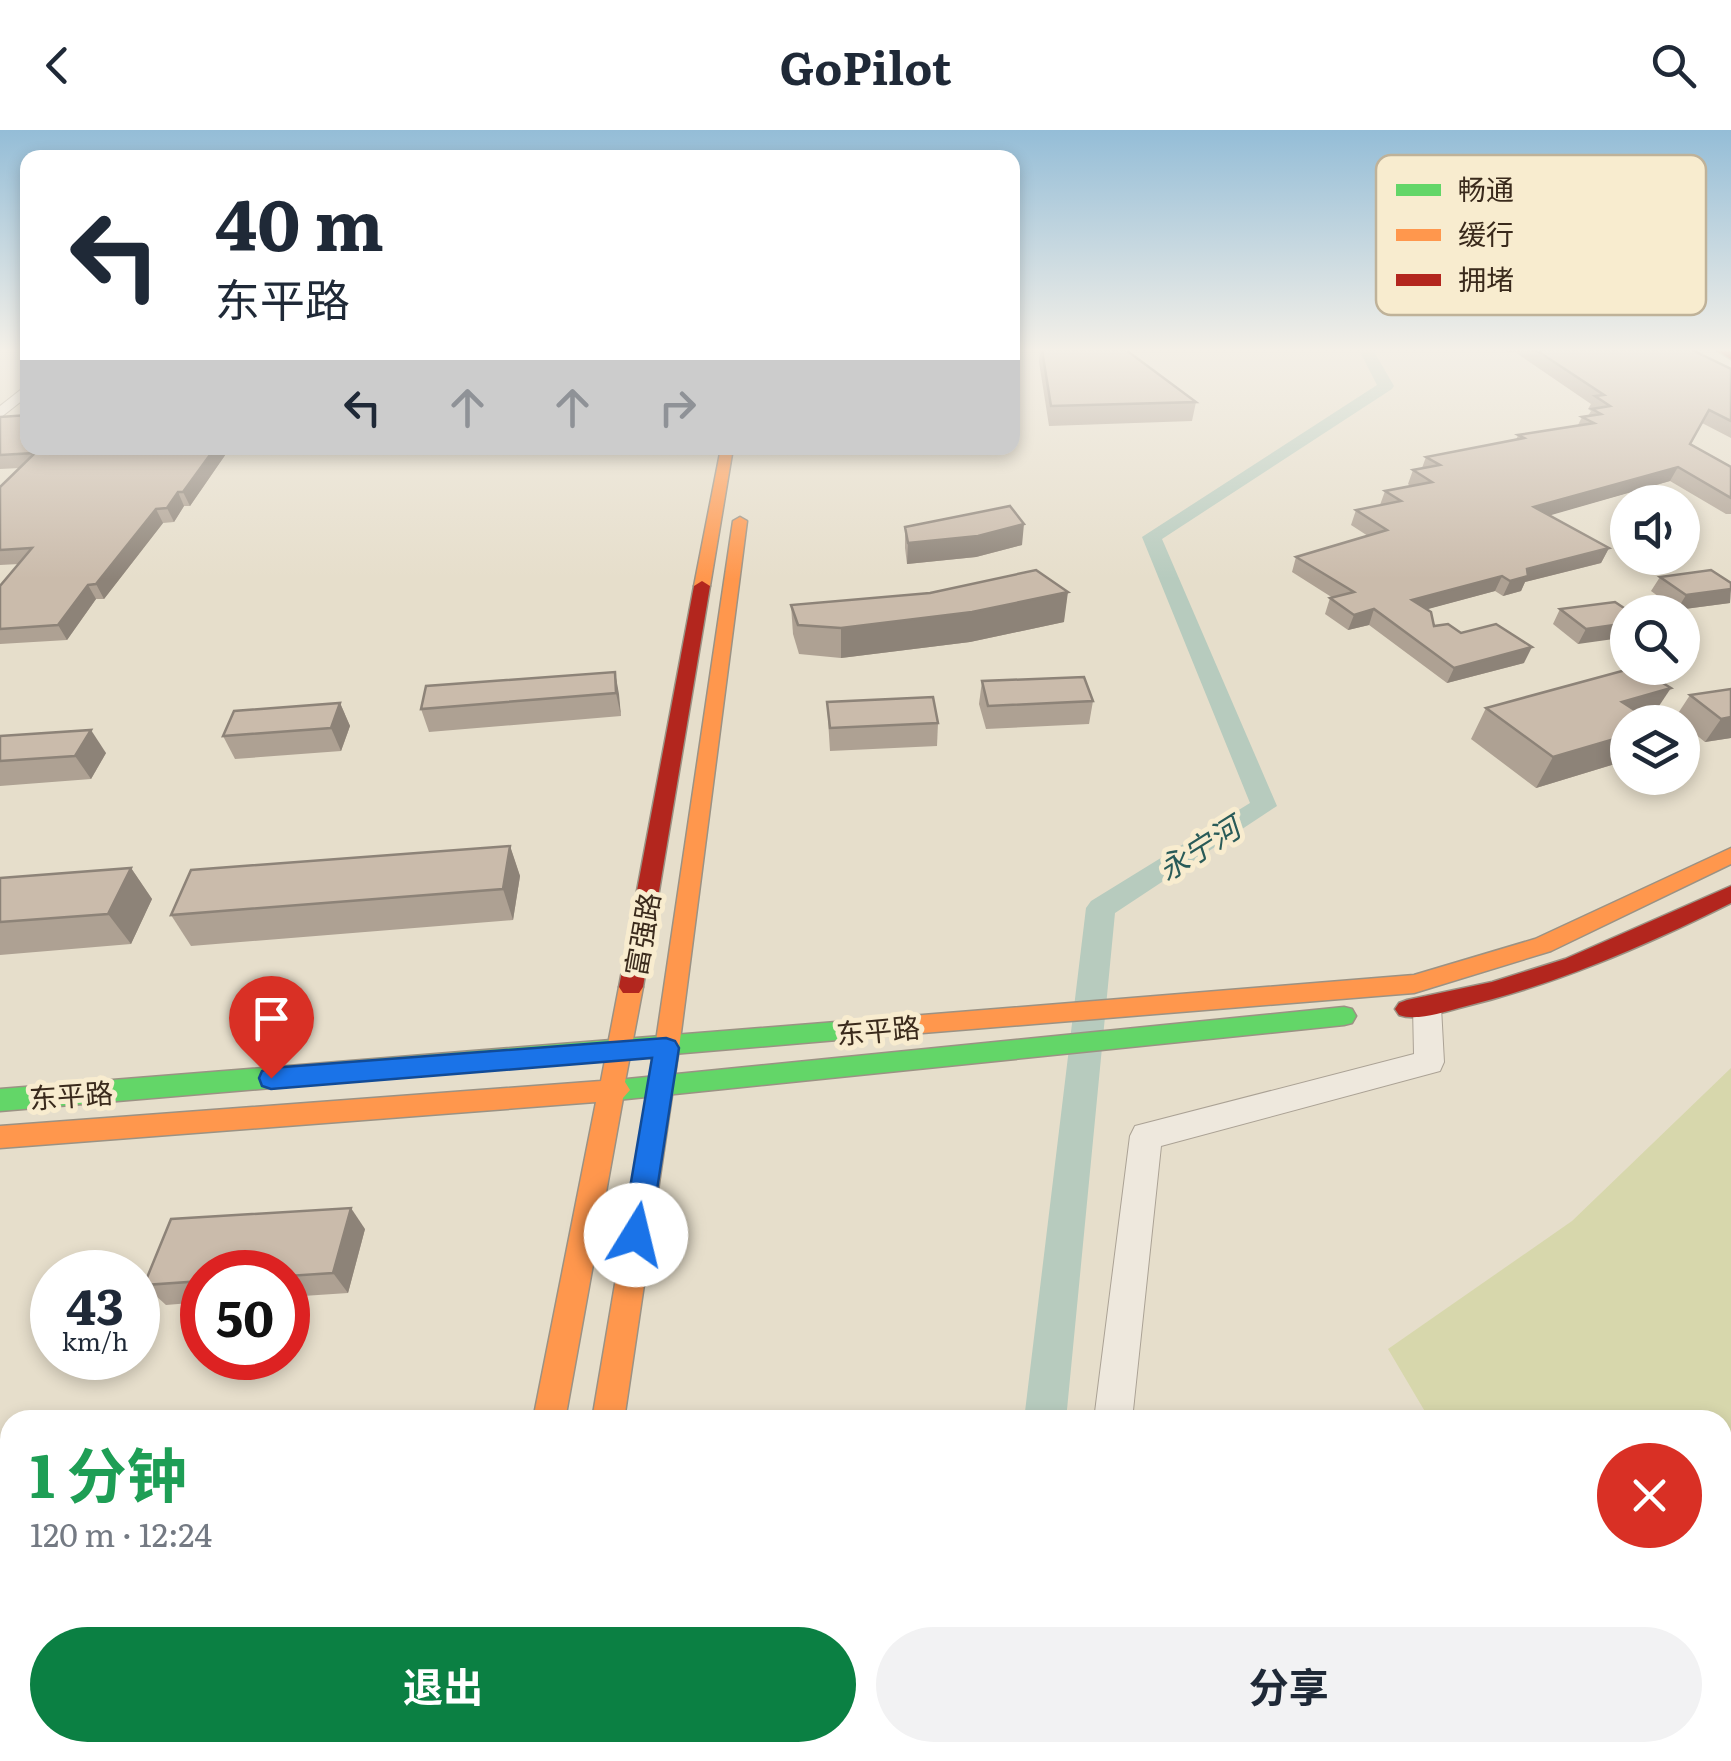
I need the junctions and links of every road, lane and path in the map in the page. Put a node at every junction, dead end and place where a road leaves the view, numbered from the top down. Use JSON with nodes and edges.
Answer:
{"nodes":[{"id":1,"x":726,"y":455,"type":"edge"},
{"id":2,"x":742,"y":506,"type":"dead end"},
{"id":3,"x":1731,"y":855,"type":"edge"},
{"id":4,"x":1731,"y":894,"type":"edge"},
{"id":5,"x":1427,"y":1007,"type":"junction"},
{"id":6,"x":666,"y":1048,"type":"junction"},
{"id":7,"x":620,"y":1051,"type":"junction"},
{"id":8,"x":659,"y":1088,"type":"junction"},
{"id":9,"x":613,"y":1089,"type":"junction"},
{"id":10,"x":0,"y":1100,"type":"edge"},
{"id":11,"x":0,"y":1137,"type":"edge"},
{"id":12,"x":551,"y":1410,"type":"edge"},
{"id":13,"x":610,"y":1410,"type":"edge"},
{"id":14,"x":1113,"y":1410,"type":"edge"}],
"edges":[{"from":1,"to":7,"type":"main road","name":"富强路"},
{"from":2,"to":6,"type":"main road","name":"富强路"},
{"from":3,"to":6,"type":"main road","name":"东平路"},
{"from":4,"to":5,"type":"main road","name":"东平路"},
{"from":5,"to":8,"type":"main road","name":"东平路"},
{"from":5,"to":14,"type":"street"},
{"from":6,"to":7,"type":"main road","name":"东平路"},
{"from":6,"to":8,"type":"main road","name":"富强路"},
{"from":7,"to":9,"type":"main road","name":"富强路"},
{"from":7,"to":10,"type":"main road","name":"东平路"},
{"from":8,"to":9,"type":"main road","name":"东平路"},
{"from":8,"to":13,"type":"main road","name":"富强路"},
{"from":9,"to":11,"type":"main road","name":"东平路"},
{"from":9,"to":12,"type":"main road","name":"富强路"}]}
